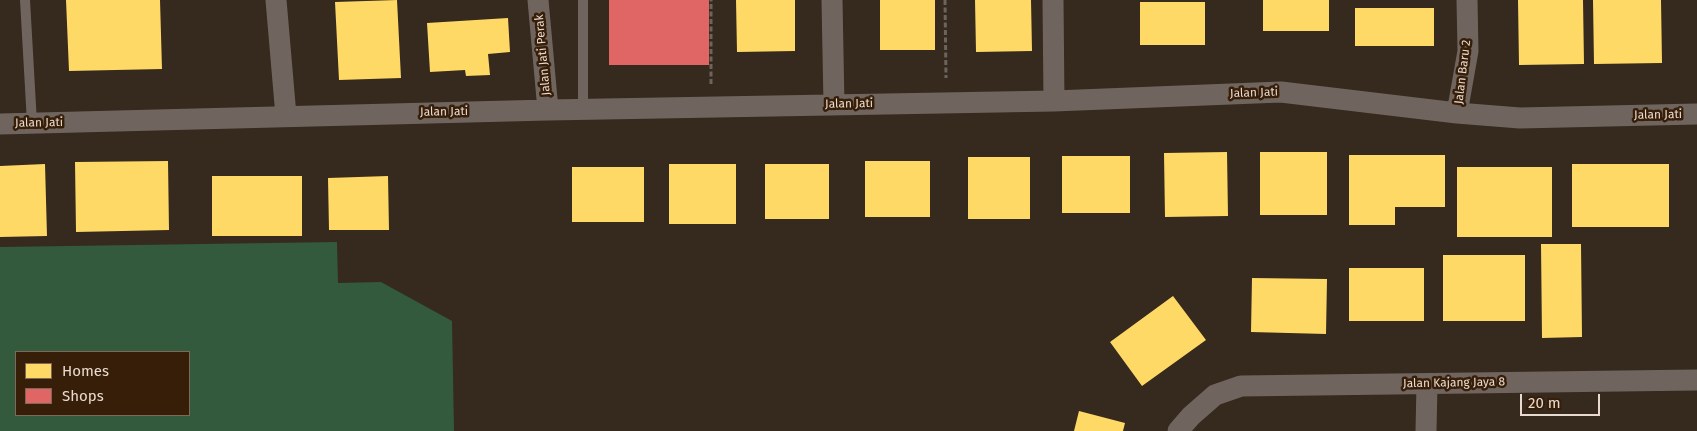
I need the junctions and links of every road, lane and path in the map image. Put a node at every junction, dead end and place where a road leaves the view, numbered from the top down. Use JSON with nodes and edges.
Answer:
{"nodes":[{"id":1,"x":25,"y":0,"type":"edge"},
{"id":2,"x":276,"y":0,"type":"edge"},
{"id":3,"x":538,"y":0,"type":"edge"},
{"id":4,"x":583,"y":0,"type":"edge"},
{"id":5,"x":711,"y":0,"type":"edge"},
{"id":6,"x":832,"y":0,"type":"edge"},
{"id":7,"x":945,"y":0,"type":"edge"},
{"id":8,"x":1053,"y":0,"type":"edge"},
{"id":9,"x":1467,"y":0,"type":"edge"},
{"id":10,"x":1054,"y":101,"type":"junction"},
{"id":11,"x":947,"y":102,"type":"junction"},
{"id":12,"x":834,"y":105,"type":"junction"},
{"id":13,"x":711,"y":107,"type":"junction"},
{"id":14,"x":583,"y":109,"type":"junction"},
{"id":15,"x":548,"y":110,"type":"junction"},
{"id":16,"x":1457,"y":113,"type":"junction"},
{"id":17,"x":1697,"y":114,"type":"edge"},
{"id":18,"x":286,"y":116,"type":"junction"},
{"id":19,"x":32,"y":123,"type":"junction"},
{"id":20,"x":0,"y":124,"type":"edge"},
{"id":21,"x":1697,"y":380,"type":"edge"},
{"id":22,"x":1427,"y":384,"type":"junction"},
{"id":23,"x":1178,"y":431,"type":"edge"},
{"id":24,"x":1426,"y":431,"type":"edge"}],
"edges":[{"from":1,"to":19,"type":"lane"},
{"from":2,"to":18,"type":"street"},
{"from":3,"to":15,"type":"street","name":"Jalan Jati Perak"},
{"from":4,"to":14,"type":"lane"},
{"from":5,"to":13,"type":"path"},
{"from":6,"to":12,"type":"street"},
{"from":7,"to":11,"type":"path"},
{"from":8,"to":10,"type":"street"},
{"from":9,"to":16,"type":"street","name":"Jalan Baru 2"},
{"from":10,"to":11,"type":"street","name":"Jalan Jati"},
{"from":10,"to":16,"type":"street","name":"Jalan Jati"},
{"from":11,"to":12,"type":"street","name":"Jalan Jati"},
{"from":12,"to":13,"type":"street","name":"Jalan Jati"},
{"from":13,"to":14,"type":"street","name":"Jalan Jati"},
{"from":14,"to":15,"type":"street","name":"Jalan Jati"},
{"from":15,"to":18,"type":"street","name":"Jalan Jati"},
{"from":16,"to":17,"type":"street","name":"Jalan Jati"},
{"from":18,"to":19,"type":"street","name":"Jalan Jati"},
{"from":19,"to":20,"type":"street","name":"Jalan Jati"},
{"from":21,"to":22,"type":"street","name":"Jalan Kajang Jaya 8"},
{"from":22,"to":23,"type":"street","name":"Jalan Kajang Jaya 8"},
{"from":22,"to":24,"type":"street"}]}
